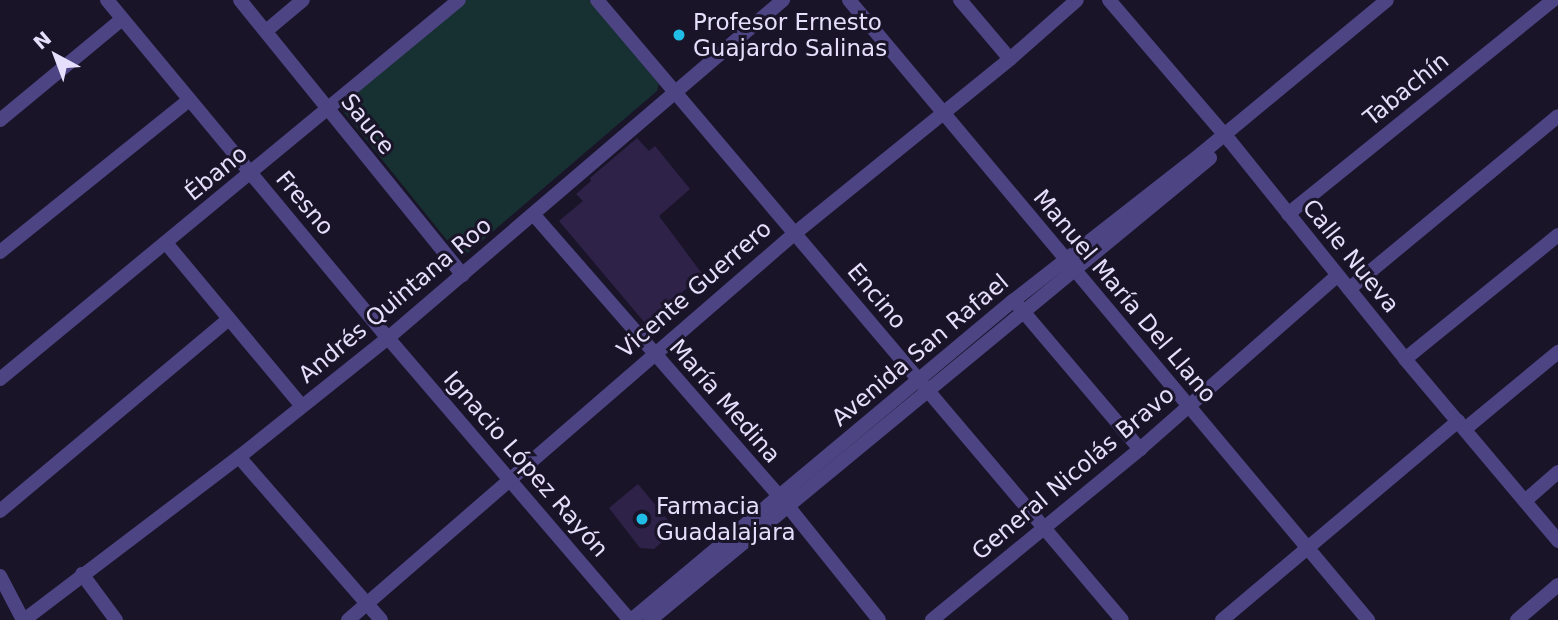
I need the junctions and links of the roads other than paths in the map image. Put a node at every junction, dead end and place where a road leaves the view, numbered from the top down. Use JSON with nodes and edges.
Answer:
{"nodes":[{"id":1,"x":107,"y":0,"type":"edge"},
{"id":2,"x":240,"y":0,"type":"edge"},
{"id":3,"x":303,"y":0,"type":"edge"},
{"id":4,"x":459,"y":0,"type":"edge"},
{"id":5,"x":597,"y":0,"type":"edge"},
{"id":6,"x":783,"y":0,"type":"edge"},
{"id":7,"x":849,"y":0,"type":"edge"},
{"id":8,"x":960,"y":0,"type":"edge"},
{"id":9,"x":1077,"y":0,"type":"edge"},
{"id":10,"x":1109,"y":0,"type":"edge"},
{"id":11,"x":1387,"y":0,"type":"edge"},
{"id":12,"x":1553,"y":0,"type":"edge"},
{"id":13,"x":122,"y":19,"type":"junction"},
{"id":14,"x":266,"y":31,"type":"junction"},
{"id":15,"x":1010,"y":59,"type":"junction"},
{"id":16,"x":676,"y":94,"type":"junction"},
{"id":17,"x":189,"y":100,"type":"junction"},
{"id":18,"x":326,"y":109,"type":"junction"},
{"id":19,"x":944,"y":112,"type":"junction"},
{"id":20,"x":1558,"y":116,"type":"edge"},
{"id":21,"x":0,"y":120,"type":"edge"},
{"id":22,"x":1227,"y":138,"type":"junction"},
{"id":23,"x":252,"y":174,"type":"junction"},
{"id":24,"x":1288,"y":214,"type":"junction"},
{"id":25,"x":534,"y":215,"type":"junction"},
{"id":26,"x":794,"y":234,"type":"junction"},
{"id":27,"x":1558,"y":235,"type":"edge"},
{"id":28,"x":166,"y":243,"type":"junction"},
{"id":29,"x":0,"y":252,"type":"edge"},
{"id":30,"x":1068,"y":265,"type":"junction"},
{"id":31,"x":463,"y":275,"type":"junction"},
{"id":32,"x":1337,"y":276,"type":"junction"},
{"id":33,"x":1349,"y":289,"type":"junction"},
{"id":34,"x":1018,"y":306,"type":"junction"},
{"id":35,"x":228,"y":320,"type":"junction"},
{"id":36,"x":388,"y":338,"type":"junction"},
{"id":37,"x":1558,"y":352,"type":"edge"},
{"id":38,"x":653,"y":354,"type":"junction"},
{"id":39,"x":1405,"y":359,"type":"junction"},
{"id":40,"x":0,"y":379,"type":"edge"},
{"id":41,"x":922,"y":385,"type":"junction"},
{"id":42,"x":302,"y":406,"type":"junction"},
{"id":43,"x":1188,"y":407,"type":"junction"},
{"id":44,"x":1461,"y":425,"type":"junction"},
{"id":45,"x":1140,"y":449,"type":"junction"},
{"id":46,"x":239,"y":457,"type":"junction"},
{"id":47,"x":1558,"y":472,"type":"edge"},
{"id":48,"x":508,"y":480,"type":"junction"},
{"id":49,"x":783,"y":501,"type":"junction"},
{"id":50,"x":1525,"y":501,"type":"junction"},
{"id":51,"x":0,"y":511,"type":"edge"},
{"id":52,"x":1044,"y":528,"type":"junction"},
{"id":53,"x":1558,"y":541,"type":"edge"},
{"id":54,"x":1305,"y":547,"type":"junction"},
{"id":55,"x":82,"y":575,"type":"junction"},
{"id":56,"x":0,"y":576,"type":"edge"},
{"id":57,"x":1558,"y":585,"type":"edge"},
{"id":58,"x":366,"y":604,"type":"junction"},
{"id":59,"x":23,"y":620,"type":"edge"},
{"id":60,"x":117,"y":620,"type":"edge"},
{"id":61,"x":348,"y":620,"type":"edge"},
{"id":62,"x":381,"y":620,"type":"edge"},
{"id":63,"x":631,"y":620,"type":"edge"},
{"id":64,"x":650,"y":620,"type":"edge"},
{"id":65,"x":879,"y":620,"type":"edge"},
{"id":66,"x":932,"y":620,"type":"edge"},
{"id":67,"x":1122,"y":620,"type":"edge"},
{"id":68,"x":1222,"y":620,"type":"edge"},
{"id":69,"x":1368,"y":620,"type":"edge"},
{"id":70,"x":1517,"y":620,"type":"edge"}],
"edges":[{"from":1,"to":13,"type":"street","name":"Fresno"},
{"from":2,"to":14,"type":"street","name":"Sauce"},
{"from":3,"to":14,"type":"street"},
{"from":4,"to":18,"type":"street","name":"Ébano"},
{"from":5,"to":16,"type":"street","name":"Encino"},
{"from":6,"to":16,"type":"street","name":"Andrés Quintana Roo"},
{"from":7,"to":19,"type":"street","name":"Manuel María Del Llano"},
{"from":8,"to":15,"type":"street"},
{"from":9,"to":15,"type":"street","name":"Vicente Guerrero"},
{"from":10,"to":22,"type":"street","name":"Calle Nueva"},
{"from":11,"to":22,"type":"street","name":"Avenida San Rafael"},
{"from":12,"to":24,"type":"street","name":"Tabachín"},
{"from":13,"to":17,"type":"street","name":"Fresno"},
{"from":13,"to":21,"type":"street"},
{"from":14,"to":18,"type":"street","name":"Sauce"},
{"from":15,"to":19,"type":"street","name":"Vicente Guerrero"},
{"from":16,"to":25,"type":"street","name":"Andrés Quintana Roo"},
{"from":16,"to":26,"type":"street","name":"Encino"},
{"from":17,"to":23,"type":"street","name":"Fresno"},
{"from":17,"to":29,"type":"street"},
{"from":18,"to":23,"type":"street","name":"Ébano"},
{"from":18,"to":31,"type":"street","name":"Sauce"},
{"from":19,"to":26,"type":"street","name":"Vicente Guerrero"},
{"from":19,"to":30,"type":"street","name":"Manuel María Del Llano"},
{"from":20,"to":33,"type":"street"},
{"from":22,"to":24,"type":"street","name":"Calle Nueva"},
{"from":22,"to":30,"type":"street","name":"Avenida San Rafael"},
{"from":23,"to":28,"type":"street","name":"Ébano"},
{"from":23,"to":36,"type":"street","name":"Fresno"},
{"from":24,"to":32,"type":"street","name":"Calle Nueva"},
{"from":25,"to":31,"type":"street","name":"Andrés Quintana Roo"},
{"from":25,"to":38,"type":"street","name":"María Medina"},
{"from":26,"to":38,"type":"street","name":"Vicente Guerrero"},
{"from":26,"to":41,"type":"street","name":"Encino"},
{"from":27,"to":39,"type":"street"},
{"from":28,"to":35,"type":"street"},
{"from":28,"to":40,"type":"street","name":"Ébano"},
{"from":30,"to":34,"type":"street","name":"Avenida San Rafael"},
{"from":30,"to":43,"type":"street","name":"Manuel María Del Llano"},
{"from":31,"to":36,"type":"street","name":"Andrés Quintana Roo"},
{"from":32,"to":33,"type":"street","name":"Calle Nueva"},
{"from":32,"to":43,"type":"street","name":"General Nicolás Bravo"},
{"from":33,"to":39,"type":"street","name":"Calle Nueva"},
{"from":34,"to":41,"type":"street","name":"Avenida San Rafael"},
{"from":34,"to":45,"type":"street"},
{"from":35,"to":42,"type":"street"},
{"from":35,"to":51,"type":"street"},
{"from":36,"to":42,"type":"street","name":"Andrés Quintana Roo"},
{"from":36,"to":48,"type":"street","name":"Ignacio López Rayón"},
{"from":37,"to":44,"type":"street"},
{"from":38,"to":48,"type":"street","name":"Vicente Guerrero"},
{"from":38,"to":49,"type":"street","name":"María Medina"},
{"from":39,"to":44,"type":"street","name":"Calle Nueva"},
{"from":41,"to":49,"type":"street","name":"Avenida San Rafael"},
{"from":41,"to":52,"type":"street","name":"Encino"},
{"from":42,"to":46,"type":"street","name":"Andrés Quintana Roo"},
{"from":43,"to":45,"type":"street","name":"General Nicolás Bravo"},
{"from":43,"to":54,"type":"street","name":"Manuel María Del Llano"},
{"from":44,"to":50,"type":"street","name":"Calle Nueva"},
{"from":44,"to":54,"type":"street"},
{"from":45,"to":52,"type":"street","name":"General Nicolás Bravo"},
{"from":46,"to":55,"type":"street","name":"Andrés Quintana Roo"},
{"from":46,"to":58,"type":"street"},
{"from":47,"to":50,"type":"street"},
{"from":48,"to":58,"type":"street","name":"Vicente Guerrero"},
{"from":48,"to":63,"type":"street","name":"Ignacio López Rayón"},
{"from":49,"to":63,"type":"street","name":"Avenida San Rafael"},
{"from":49,"to":64,"type":"street","name":"Avenida San Rafael"},
{"from":49,"to":65,"type":"street","name":"María Medina"},
{"from":50,"to":53,"type":"street","name":"Calle Nueva"},
{"from":52,"to":66,"type":"street","name":"General Nicolás Bravo"},
{"from":52,"to":67,"type":"street","name":"Encino"},
{"from":54,"to":68,"type":"street"},
{"from":54,"to":69,"type":"street","name":"Manuel María Del Llano"},
{"from":55,"to":59,"type":"street","name":"Andrés Quintana Roo"},
{"from":55,"to":60,"type":"street"},
{"from":56,"to":59,"type":"street"},
{"from":57,"to":70,"type":"street"},
{"from":58,"to":61,"type":"street","name":"Vicente Guerrero"},
{"from":58,"to":62,"type":"street"}]}
